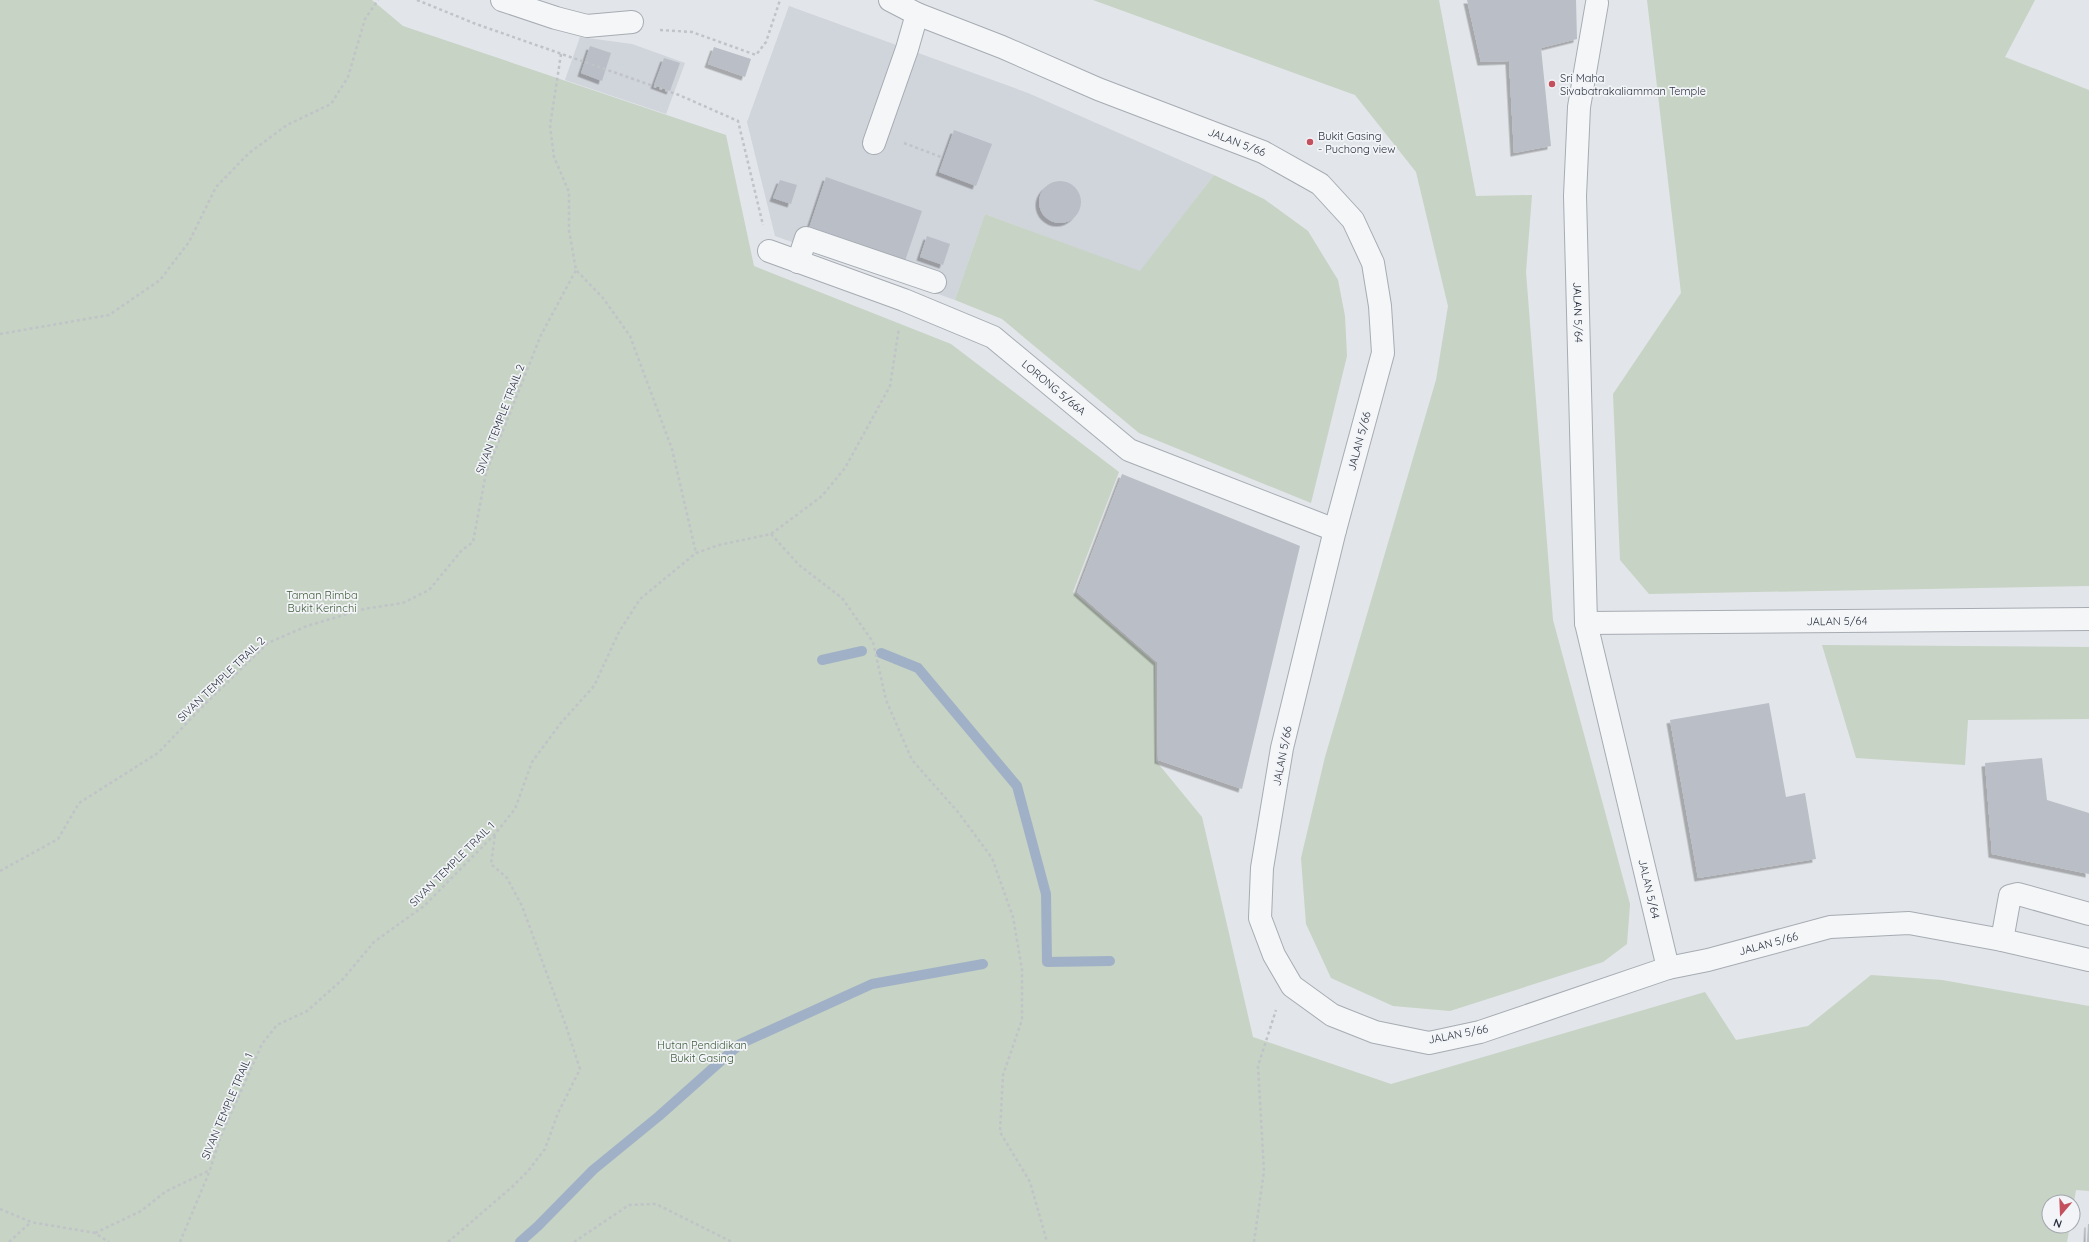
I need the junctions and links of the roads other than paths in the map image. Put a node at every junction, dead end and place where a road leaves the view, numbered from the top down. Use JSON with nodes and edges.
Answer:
{"nodes":[{"id":1,"x":502,"y":0,"type":"edge"},
{"id":2,"x":890,"y":0,"type":"edge"},
{"id":3,"x":1597,"y":3,"type":"dead end"},
{"id":4,"x":917,"y":14,"type":"junction"},
{"id":5,"x":632,"y":22,"type":"road end"},
{"id":6,"x":875,"y":138,"type":"road end"},
{"id":7,"x":769,"y":251,"type":"road end"},
{"id":8,"x":798,"y":262,"type":"junction"},
{"id":9,"x":935,"y":282,"type":"dead end"},
{"id":10,"x":1335,"y":530,"type":"junction"},
{"id":11,"x":2089,"y":619,"type":"edge"},
{"id":12,"x":1586,"y":623,"type":"junction"},
{"id":13,"x":2089,"y":914,"type":"edge"},
{"id":14,"x":2002,"y":940,"type":"junction"},
{"id":15,"x":2089,"y":960,"type":"edge"},
{"id":16,"x":1668,"y":968,"type":"junction"}],
"edges":[{"from":1,"to":5,"type":"street"},
{"from":2,"to":4,"type":"street","name":"JALAN 5/66"},
{"from":3,"to":12,"type":"street","name":"JALAN 5/64"},
{"from":4,"to":6,"type":"street"},
{"from":4,"to":10,"type":"street","name":"JALAN 5/66"},
{"from":7,"to":8,"type":"street","name":"LORONG 5/66A"},
{"from":8,"to":9,"type":"street"},
{"from":8,"to":10,"type":"street","name":"LORONG 5/66A"},
{"from":10,"to":16,"type":"street","name":"JALAN 5/66"},
{"from":11,"to":12,"type":"street","name":"JALAN 5/64"},
{"from":12,"to":16,"type":"street","name":"JALAN 5/64"},
{"from":13,"to":14,"type":"street"},
{"from":14,"to":15,"type":"street","name":"JALAN 5/66"},
{"from":14,"to":16,"type":"street","name":"JALAN 5/66"}]}
